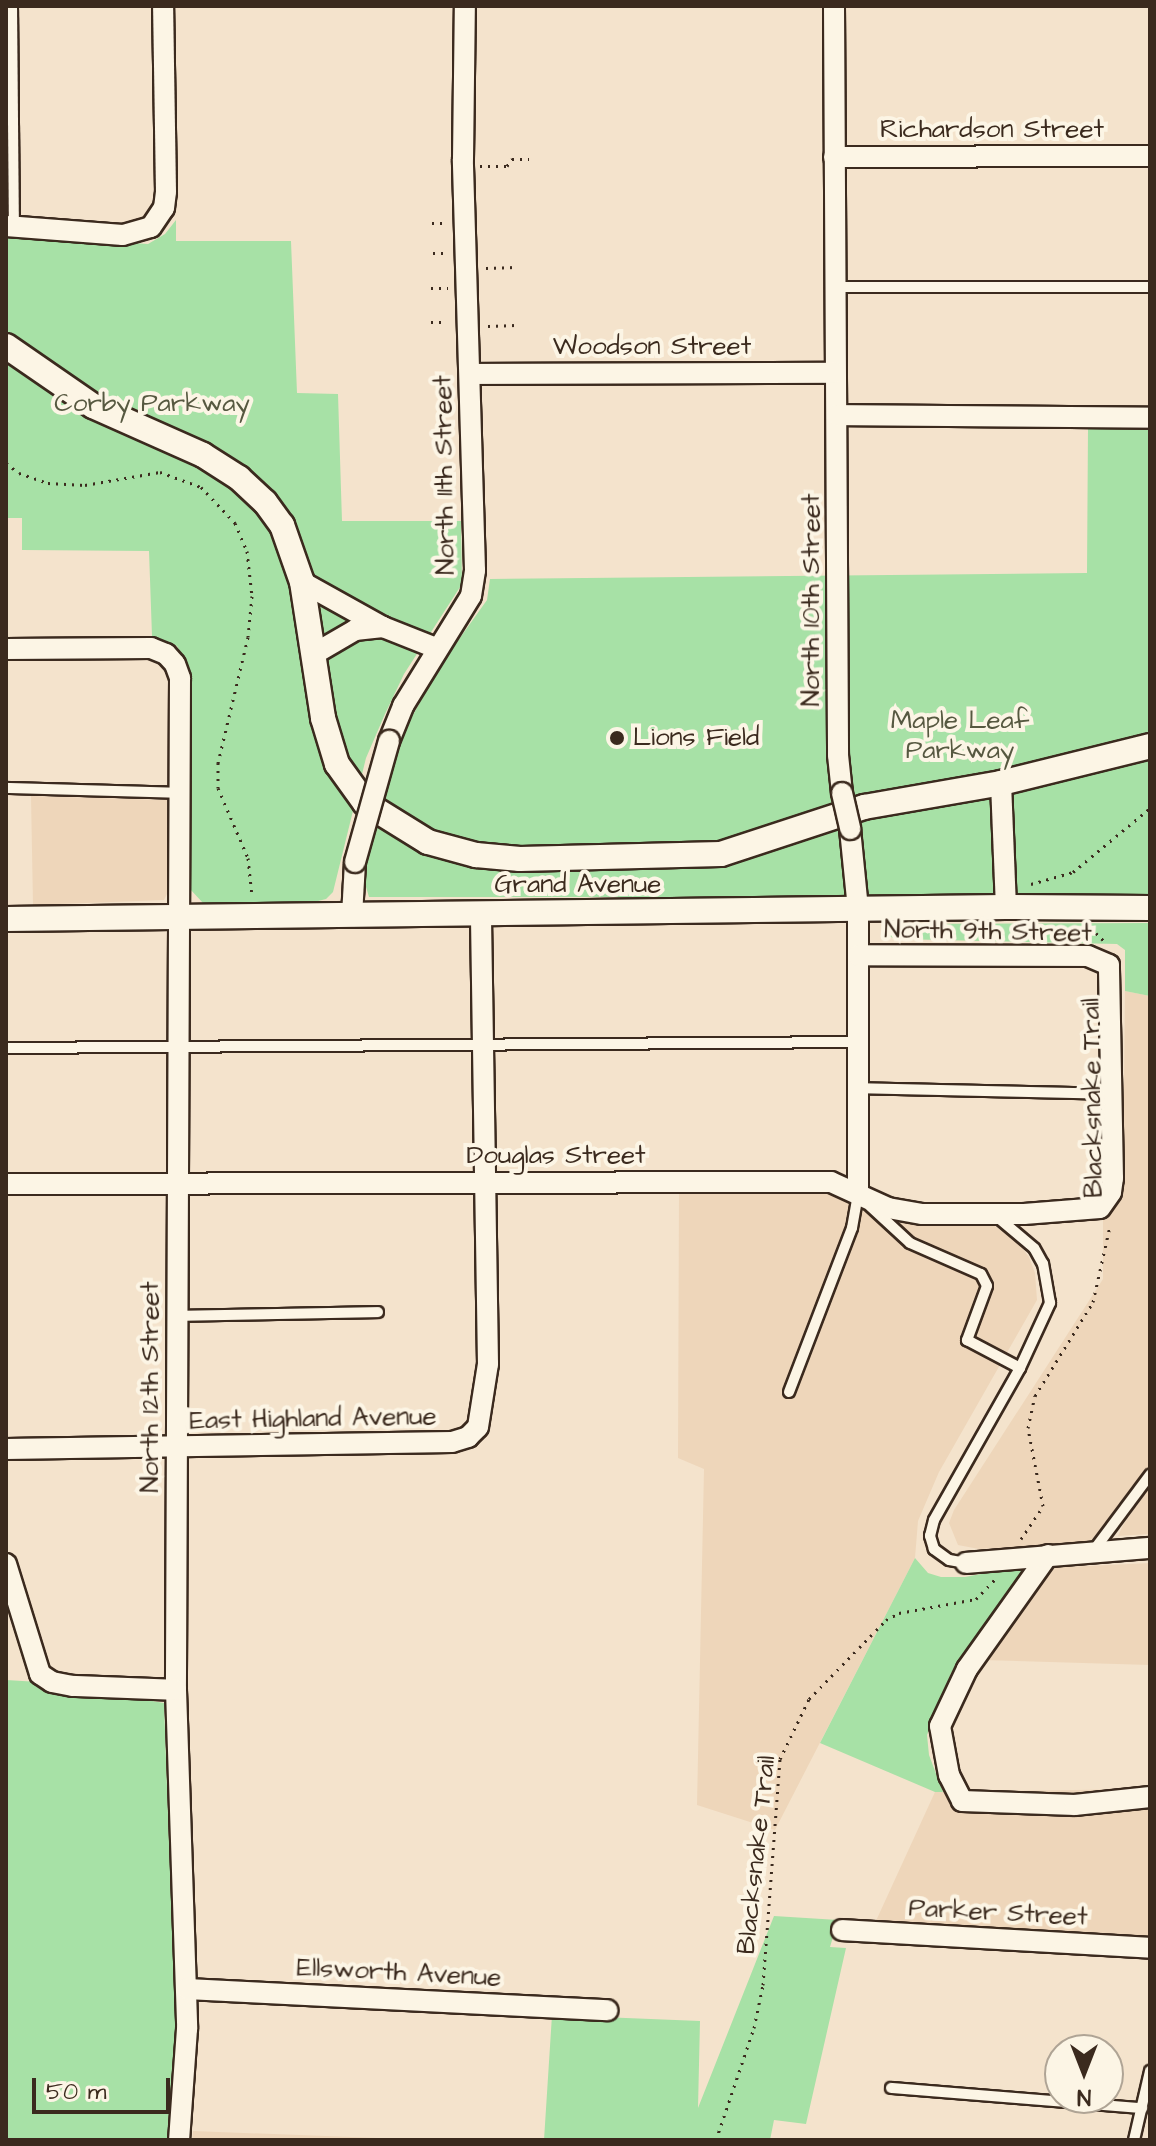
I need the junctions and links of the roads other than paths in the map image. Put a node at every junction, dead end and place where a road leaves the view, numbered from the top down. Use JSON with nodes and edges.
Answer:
{"nodes":[{"id":1,"x":12,"y":6,"type":"edge"},
{"id":2,"x":163,"y":6,"type":"edge"},
{"id":3,"x":465,"y":6,"type":"edge"},
{"id":4,"x":834,"y":6,"type":"edge"},
{"id":5,"x":1150,"y":156,"type":"edge"},
{"id":6,"x":834,"y":157,"type":"junction"},
{"id":7,"x":10,"y":226,"type":"edge"},
{"id":8,"x":835,"y":287,"type":"junction"},
{"id":9,"x":1150,"y":287,"type":"edge"},
{"id":10,"x":6,"y":346,"type":"edge"},
{"id":11,"x":835,"y":373,"type":"junction"},
{"id":12,"x":470,"y":374,"type":"junction"},
{"id":13,"x":837,"y":415,"type":"junction"},
{"id":14,"x":1150,"y":418,"type":"edge"},
{"id":15,"x":302,"y":582,"type":"junction"},
{"id":16,"x":383,"y":627,"type":"junction"},
{"id":17,"x":436,"y":648,"type":"junction"},
{"id":18,"x":6,"y":649,"type":"edge"},
{"id":19,"x":314,"y":654,"type":"junction"},
{"id":20,"x":1150,"y":746,"type":"edge"},
{"id":21,"x":1001,"y":783,"type":"junction"},
{"id":22,"x":6,"y":788,"type":"edge"},
{"id":23,"x":180,"y":793,"type":"junction"},
{"id":24,"x":1015,"y":900,"type":"junction"},
{"id":25,"x":1150,"y":908,"type":"edge"},
{"id":26,"x":858,"y":909,"type":"junction"},
{"id":27,"x":481,"y":913,"type":"junction"},
{"id":28,"x":352,"y":916,"type":"junction"},
{"id":29,"x":179,"y":917,"type":"junction"},
{"id":30,"x":6,"y":919,"type":"edge"},
{"id":31,"x":858,"y":955,"type":"junction"},
{"id":32,"x":856,"y":1042,"type":"junction"},
{"id":33,"x":483,"y":1046,"type":"junction"},
{"id":34,"x":6,"y":1048,"type":"edge"},
{"id":35,"x":179,"y":1049,"type":"junction"},
{"id":36,"x":856,"y":1088,"type":"junction"},
{"id":37,"x":1113,"y":1094,"type":"junction"},
{"id":38,"x":485,"y":1181,"type":"junction"},
{"id":39,"x":6,"y":1184,"type":"edge"},
{"id":40,"x":178,"y":1185,"type":"junction"},
{"id":41,"x":858,"y":1192,"type":"junction"},
{"id":42,"x":993,"y":1214,"type":"junction"},
{"id":43,"x":1105,"y":1216,"type":"joint"},
{"id":44,"x":378,"y":1312,"type":"dead end"},
{"id":45,"x":177,"y":1316,"type":"junction"},
{"id":46,"x":1020,"y":1368,"type":"junction"},
{"id":47,"x":789,"y":1392,"type":"dead end"},
{"id":48,"x":177,"y":1448,"type":"junction"},
{"id":49,"x":6,"y":1449,"type":"edge"},
{"id":50,"x":1150,"y":1475,"type":"edge"},
{"id":51,"x":1150,"y":1548,"type":"edge"},
{"id":52,"x":1093,"y":1552,"type":"junction"},
{"id":53,"x":1048,"y":1555,"type":"junction"},
{"id":54,"x":966,"y":1563,"type":"joint"},
{"id":55,"x":6,"y":1564,"type":"edge"},
{"id":56,"x":176,"y":1690,"type":"junction"},
{"id":57,"x":1150,"y":1797,"type":"edge"},
{"id":58,"x":842,"y":1930,"type":"dead end"},
{"id":59,"x":1150,"y":1948,"type":"edge"},
{"id":60,"x":187,"y":1989,"type":"junction"},
{"id":61,"x":607,"y":2010,"type":"dead end"},
{"id":62,"x":1150,"y":2071,"type":"edge"},
{"id":63,"x":891,"y":2088,"type":"dead end"},
{"id":64,"x":1142,"y":2108,"type":"junction"},
{"id":65,"x":179,"y":2140,"type":"edge"},
{"id":66,"x":1134,"y":2140,"type":"edge"}],
"edges":[{"from":1,"to":7,"type":"lane"},
{"from":2,"to":7,"type":"street"},
{"from":3,"to":12,"type":"street","name":"North 11th Street"},
{"from":4,"to":6,"type":"street","name":"North 10th Street"},
{"from":5,"to":6,"type":"street","name":"Richardson Street"},
{"from":6,"to":8,"type":"street","name":"North 10th Street"},
{"from":8,"to":9,"type":"lane"},
{"from":8,"to":11,"type":"street","name":"North 10th Street"},
{"from":10,"to":15,"type":"street"},
{"from":11,"to":12,"type":"street","name":"Woodson Street"},
{"from":11,"to":13,"type":"street","name":"North 10th Street"},
{"from":12,"to":17,"type":"street","name":"North 11th Street"},
{"from":13,"to":14,"type":"street"},
{"from":13,"to":26,"type":"street","name":"North 10th Street","bridge":true},
{"from":15,"to":16,"type":"street"},
{"from":15,"to":19,"type":"street"},
{"from":16,"to":17,"type":"street"},
{"from":16,"to":19,"type":"street"},
{"from":17,"to":28,"type":"street","name":"North 11th Street","bridge":true},
{"from":18,"to":23,"type":"street","name":"North 12th Street"},
{"from":19,"to":21,"type":"street"},
{"from":20,"to":21,"type":"street"},
{"from":21,"to":24,"type":"street"},
{"from":22,"to":23,"type":"lane"},
{"from":23,"to":29,"type":"street","name":"North 12th Street"},
{"from":24,"to":25,"type":"street","name":"Grand Avenue"},
{"from":24,"to":26,"type":"street","name":"Grand Avenue"},
{"from":26,"to":27,"type":"street","name":"Grand Avenue"},
{"from":26,"to":31,"type":"street","name":"North 10th Street"},
{"from":27,"to":28,"type":"street","name":"Grand Avenue"},
{"from":27,"to":33,"type":"street"},
{"from":28,"to":29,"type":"street","name":"Grand Avenue"},
{"from":29,"to":30,"type":"street","name":"Grand Avenue"},
{"from":29,"to":35,"type":"street","name":"North 12th Street"},
{"from":31,"to":32,"type":"street","name":"North 10th Street"},
{"from":31,"to":37,"type":"street","name":"North 9th Street"},
{"from":32,"to":33,"type":"lane"},
{"from":32,"to":36,"type":"street","name":"North 10th Street"},
{"from":33,"to":35,"type":"lane"},
{"from":33,"to":38,"type":"street"},
{"from":34,"to":35,"type":"lane"},
{"from":35,"to":40,"type":"street","name":"North 12th Street"},
{"from":36,"to":37,"type":"lane"},
{"from":36,"to":41,"type":"street","name":"North 10th Street"},
{"from":37,"to":43,"type":"street","name":"North 9th Street"},
{"from":38,"to":40,"type":"street","name":"Douglas Street"},
{"from":38,"to":41,"type":"street","name":"Douglas Street"},
{"from":38,"to":48,"type":"street","name":"East Highland Avenue"},
{"from":39,"to":40,"type":"street","name":"Douglas Street"},
{"from":40,"to":45,"type":"street","name":"North 12th Street"},
{"from":41,"to":42,"type":"street","name":"Douglas Street"},
{"from":41,"to":46,"type":"lane"},
{"from":41,"to":47,"type":"lane"},
{"from":42,"to":43,"type":"street","name":"Douglas Street"},
{"from":42,"to":46,"type":"lane"},
{"from":44,"to":45,"type":"lane"},
{"from":45,"to":48,"type":"street","name":"North 12th Street"},
{"from":46,"to":54,"type":"lane"},
{"from":48,"to":49,"type":"street","name":"East Highland Avenue"},
{"from":48,"to":56,"type":"street","name":"North 12th Street"},
{"from":50,"to":52,"type":"lane"},
{"from":51,"to":52,"type":"street"},
{"from":52,"to":53,"type":"street"},
{"from":53,"to":54,"type":"street"},
{"from":53,"to":57,"type":"street"},
{"from":55,"to":56,"type":"street"},
{"from":56,"to":60,"type":"street","name":"North 12th Street"},
{"from":58,"to":59,"type":"street","name":"Parker Street"},
{"from":60,"to":61,"type":"street","name":"Ellsworth Avenue"},
{"from":60,"to":65,"type":"street","name":"North 12th Street"},
{"from":62,"to":64,"type":"lane"},
{"from":63,"to":64,"type":"lane"},
{"from":64,"to":66,"type":"lane"}]}
